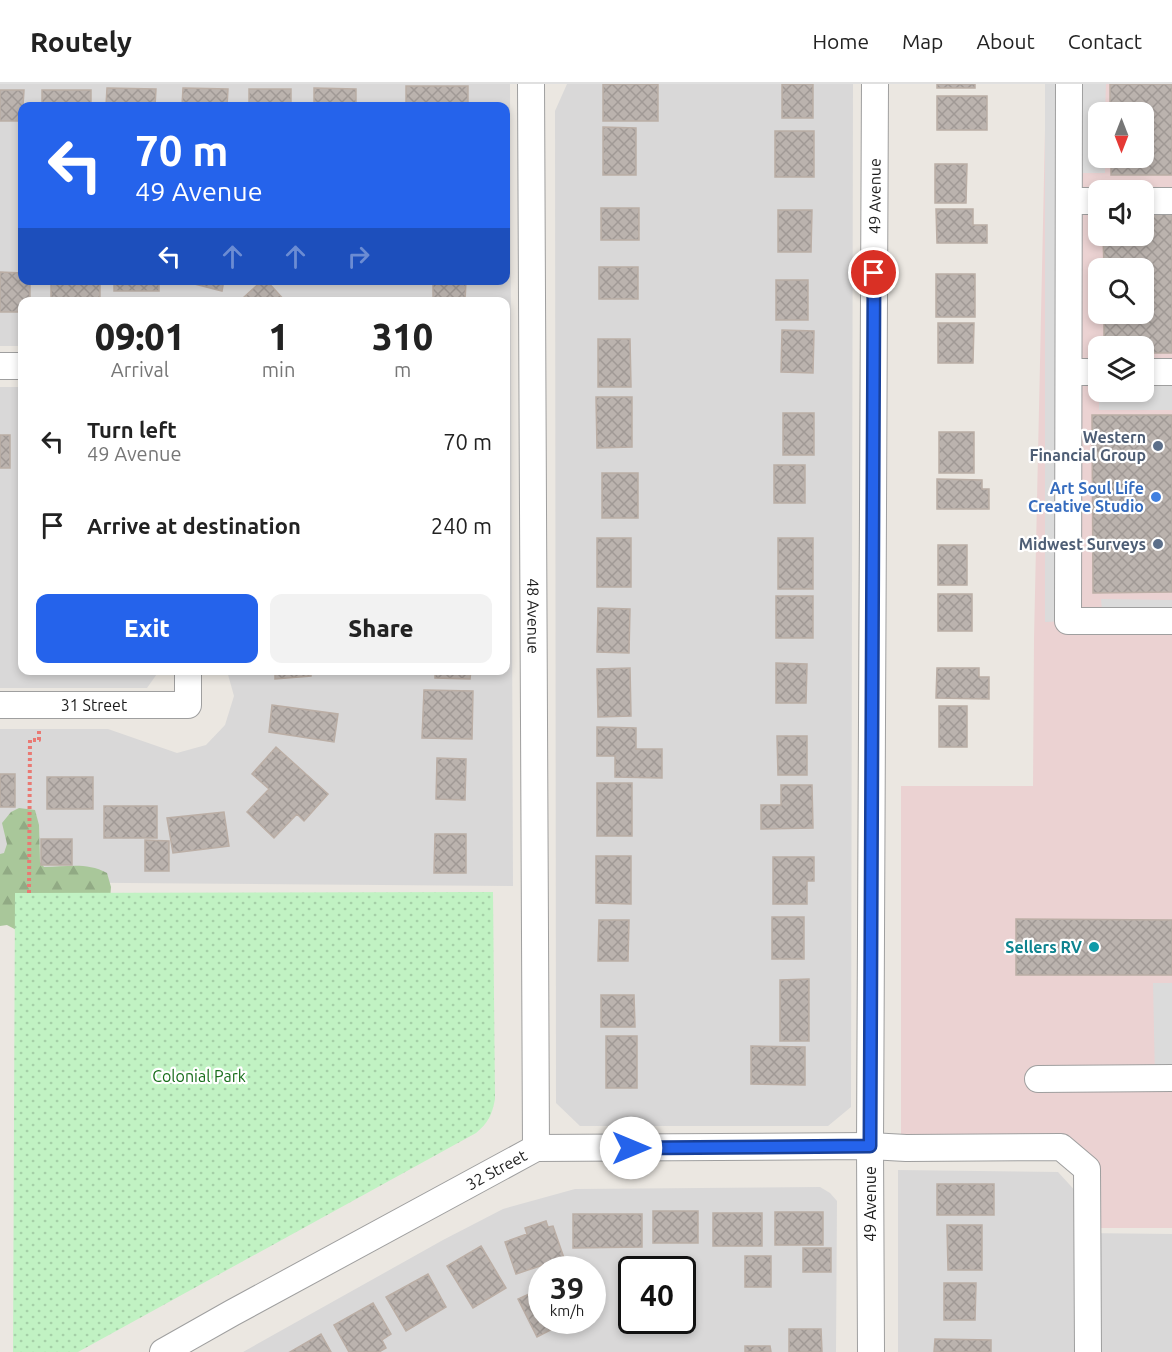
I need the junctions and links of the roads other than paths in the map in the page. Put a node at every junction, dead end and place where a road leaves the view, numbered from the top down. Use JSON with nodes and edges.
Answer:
{"nodes":[{"id":1,"x":531,"y":84,"type":"edge"},
{"id":2,"x":875,"y":84,"type":"edge"},
{"id":3,"x":1069,"y":84,"type":"edge"},
{"id":4,"x":1069,"y":201,"type":"junction"},
{"id":5,"x":1088,"y":201,"type":"edge"},
{"id":6,"x":1154,"y":201,"type":"edge"},
{"id":7,"x":1172,"y":201,"type":"edge"},
{"id":8,"x":0,"y":366,"type":"edge"},
{"id":9,"x":18,"y":366,"type":"edge"},
{"id":10,"x":1069,"y":372,"type":"junction"},
{"id":11,"x":1088,"y":372,"type":"edge"},
{"id":12,"x":1154,"y":372,"type":"edge"},
{"id":13,"x":1172,"y":372,"type":"edge"},
{"id":14,"x":1172,"y":621,"type":"edge"},
{"id":15,"x":188,"y":675,"type":"edge"},
{"id":16,"x":0,"y":705,"type":"edge"},
{"id":17,"x":1172,"y":1078,"type":"edge"},
{"id":18,"x":1038,"y":1079,"type":"dead end"},
{"id":19,"x":870,"y":1146,"type":"junction"},
{"id":20,"x":536,"y":1148,"type":"junction"},
{"id":21,"x":163,"y":1352,"type":"edge"},
{"id":22,"x":871,"y":1352,"type":"edge"},
{"id":23,"x":1088,"y":1352,"type":"edge"}],
"edges":[{"from":1,"to":20,"type":"street","name":"48 Avenue"},
{"from":2,"to":19,"type":"street","name":"49 Avenue"},
{"from":3,"to":4,"type":"street"},
{"from":4,"to":5,"type":"street"},
{"from":4,"to":10,"type":"street"},
{"from":6,"to":7,"type":"street"},
{"from":8,"to":9,"type":"street"},
{"from":10,"to":11,"type":"street"},
{"from":10,"to":14,"type":"street"},
{"from":12,"to":13,"type":"street"},
{"from":15,"to":16,"type":"street","name":"31 Street"},
{"from":17,"to":18,"type":"street"},
{"from":19,"to":20,"type":"street","name":"32 Street"},
{"from":19,"to":22,"type":"street","name":"49 Avenue"},
{"from":19,"to":23,"type":"street","name":"32 Street"},
{"from":20,"to":21,"type":"street","name":"32 Street"}]}
